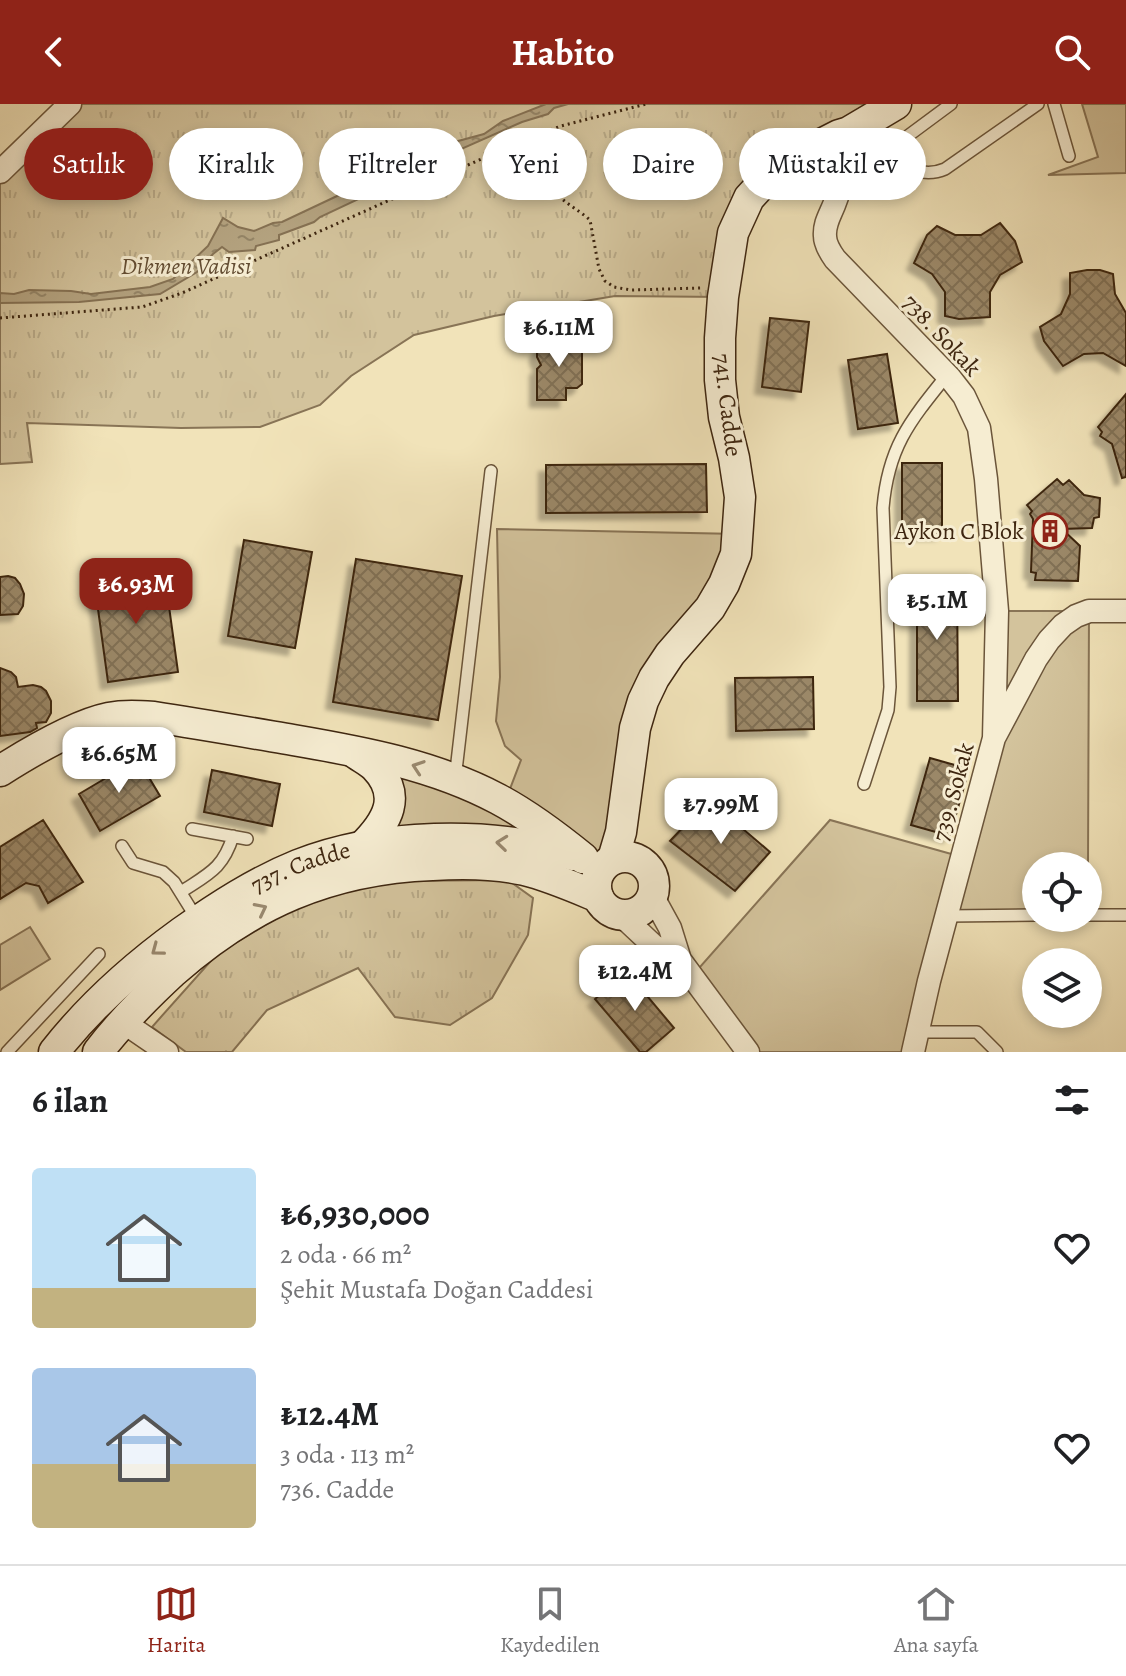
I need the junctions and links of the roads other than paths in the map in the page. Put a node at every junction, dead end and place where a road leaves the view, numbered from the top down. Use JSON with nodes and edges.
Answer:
{"nodes":[{"id":1,"x":896,"y":104,"type":"edge"},
{"id":2,"x":951,"y":104,"type":"edge"},
{"id":3,"x":1038,"y":104,"type":"edge"},
{"id":4,"x":1054,"y":104,"type":"edge"},
{"id":5,"x":60,"y":107,"type":"edge"},
{"id":6,"x":857,"y":128,"type":"edge"},
{"id":7,"x":919,"y":128,"type":"edge"},
{"id":8,"x":1069,"y":156,"type":"dead end"},
{"id":9,"x":0,"y":172,"type":"edge"},
{"id":10,"x":926,"y":172,"type":"edge"},
{"id":11,"x":748,"y":200,"type":"edge"},
{"id":12,"x":836,"y":200,"type":"edge"},
{"id":13,"x":947,"y":375,"type":"junction"},
{"id":14,"x":491,"y":471,"type":"dead end"},
{"id":15,"x":1126,"y":611,"type":"edge"},
{"id":16,"x":994,"y":738,"type":"junction"},
{"id":17,"x":352,"y":750,"type":"junction"},
{"id":18,"x":632,"y":763,"type":"junction"},
{"id":19,"x":0,"y":771,"type":"edge"},
{"id":20,"x":455,"y":780,"type":"junction"},
{"id":21,"x":864,"y":784,"type":"dead end"},
{"id":22,"x":192,"y":829,"type":"dead end"},
{"id":23,"x":233,"y":836,"type":"junction"},
{"id":24,"x":247,"y":839,"type":"dead end"},
{"id":25,"x":122,"y":846,"type":"dead end"},
{"id":26,"x":363,"y":846,"type":"junction"},
{"id":27,"x":600,"y":861,"type":"junction"},
{"id":28,"x":651,"y":882,"type":"junction"},
{"id":29,"x":181,"y":892,"type":"junction"},
{"id":30,"x":610,"y":906,"type":"junction"},
{"id":31,"x":1022,"y":915,"type":"edge"},
{"id":32,"x":1102,"y":915,"type":"edge"},
{"id":33,"x":1126,"y":915,"type":"edge"},
{"id":34,"x":947,"y":916,"type":"junction"},
{"id":35,"x":198,"y":921,"type":"junction"},
{"id":36,"x":99,"y":954,"type":"dead end"},
{"id":37,"x":680,"y":960,"type":"junction"},
{"id":38,"x":123,"y":1022,"type":"junction"},
{"id":39,"x":915,"y":1042,"type":"edge"},
{"id":40,"x":7,"y":1052,"type":"edge"},
{"id":41,"x":54,"y":1052,"type":"edge"},
{"id":42,"x":98,"y":1052,"type":"edge"},
{"id":43,"x":167,"y":1052,"type":"edge"},
{"id":44,"x":748,"y":1052,"type":"edge"},
{"id":45,"x":997,"y":1052,"type":"edge"}],
"edges":[{"from":1,"to":6,"type":"street","name":"741. Cadde"},
{"from":2,"to":7,"type":"lane"},
{"from":3,"to":10,"type":"lane"},
{"from":4,"to":8,"type":"lane"},
{"from":5,"to":9,"type":"street"},
{"from":11,"to":18,"type":"street","name":"741. Cadde"},
{"from":12,"to":13,"type":"street","name":"738. Sokak"},
{"from":13,"to":16,"type":"street","name":"738. Sokak"},
{"from":13,"to":21,"type":"lane"},
{"from":14,"to":20,"type":"lane"},
{"from":15,"to":16,"type":"street","name":"739. Sokak"},
{"from":16,"to":34,"type":"street","name":"739. Sokak"},
{"from":17,"to":19,"type":"street"},
{"from":20,"to":17,"type":"street","one_way":true},
{"from":17,"to":26,"type":"street"},
{"from":18,"to":27,"type":"street","name":"741. Cadde"},
{"from":18,"to":28,"type":"street","name":"741. Cadde"},
{"from":20,"to":27,"type":"street"},
{"from":22,"to":23,"type":"lane"},
{"from":23,"to":24,"type":"lane"},
{"from":23,"to":29,"type":"lane"},
{"from":25,"to":29,"type":"lane"},
{"from":27,"to":26,"type":"street","name":"737. Cadde","one_way":true},
{"from":26,"to":35,"type":"street","name":"737. Cadde"},
{"from":27,"to":28,"type":"street","name":"737. Cadde"},
{"from":27,"to":30,"type":"street"},
{"from":28,"to":30,"type":"street"},
{"from":28,"to":37,"type":"street"},
{"from":29,"to":35,"type":"lane"},
{"from":30,"to":37,"type":"street"},
{"from":38,"to":30,"type":"street","name":"737. Cadde","one_way":true},
{"from":31,"to":34,"type":"lane"},
{"from":32,"to":33,"type":"lane"},
{"from":34,"to":39,"type":"street","name":"739. Sokak"},
{"from":35,"to":41,"type":"street","name":"737. Cadde","one_way":true},
{"from":36,"to":40,"type":"lane"},
{"from":37,"to":44,"type":"street"},
{"from":38,"to":42,"type":"street","name":"737. Cadde"},
{"from":38,"to":43,"type":"street"},
{"from":39,"to":45,"type":"lane"}]}
